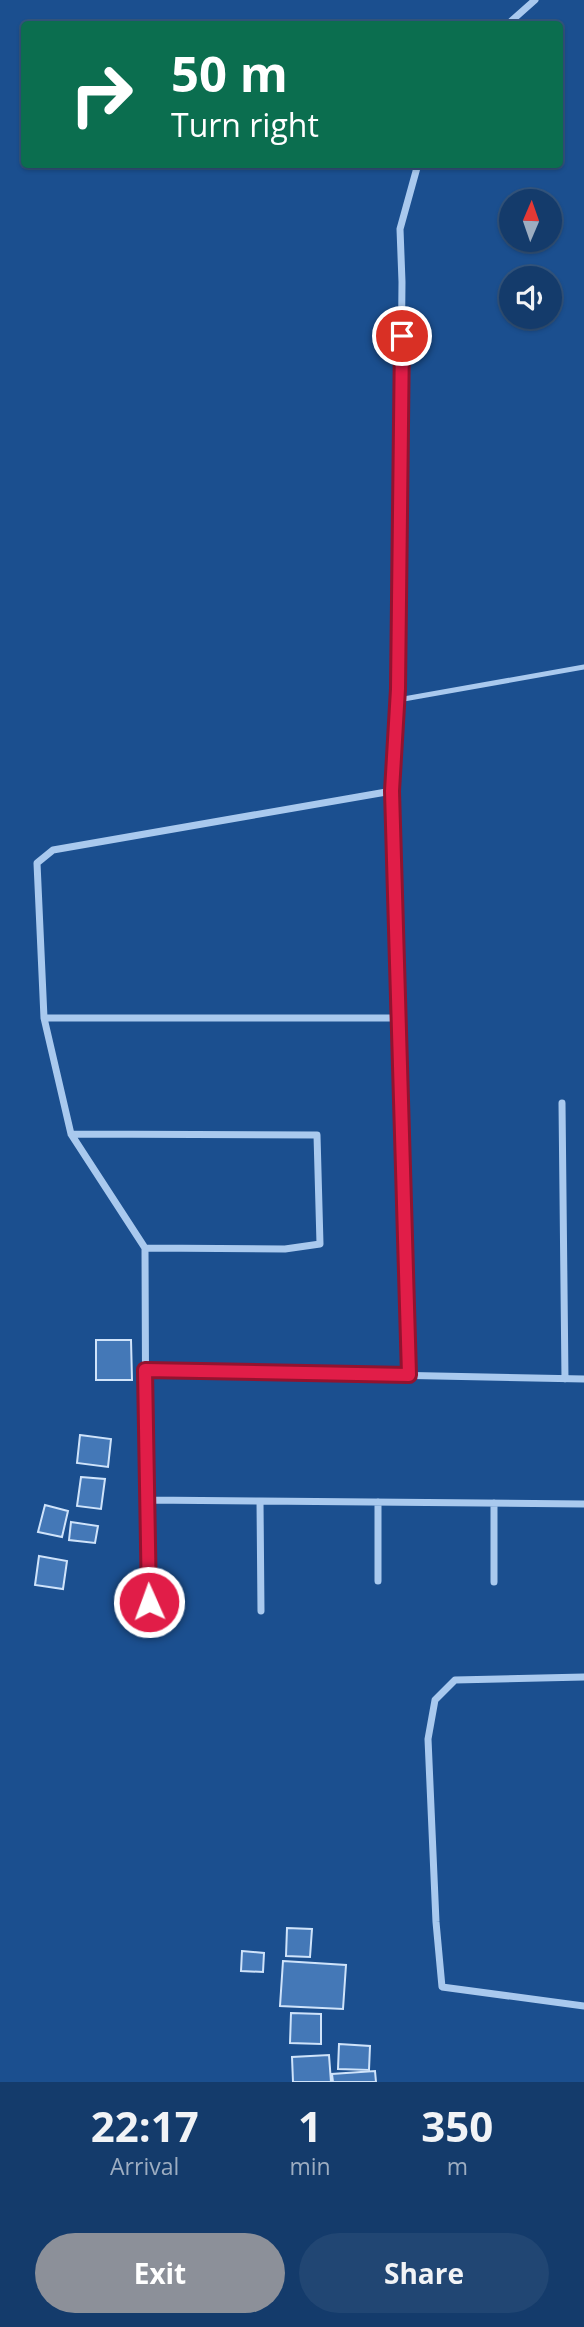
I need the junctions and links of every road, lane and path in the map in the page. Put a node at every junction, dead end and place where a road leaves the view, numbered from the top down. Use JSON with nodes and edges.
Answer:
{"nodes":[{"id":1,"x":535,"y":0,"type":"edge"},
{"id":2,"x":511,"y":21,"type":"edge"},
{"id":3,"x":417,"y":168,"type":"edge"},
{"id":4,"x":584,"y":667,"type":"edge"},
{"id":5,"x":398,"y":700,"type":"junction"},
{"id":6,"x":392,"y":791,"type":"junction"},
{"id":7,"x":44,"y":1018,"type":"junction"},
{"id":8,"x":399,"y":1018,"type":"junction"},
{"id":9,"x":562,"y":1104,"type":"dead end"},
{"id":10,"x":71,"y":1134,"type":"junction"},
{"id":11,"x":145,"y":1248,"type":"junction"},
{"id":12,"x":145,"y":1370,"type":"junction"},
{"id":13,"x":409,"y":1375,"type":"junction"},
{"id":14,"x":565,"y":1379,"type":"junction"},
{"id":15,"x":584,"y":1379,"type":"edge"},
{"id":16,"x":146,"y":1500,"type":"junction"},
{"id":17,"x":261,"y":1501,"type":"junction"},
{"id":18,"x":378,"y":1502,"type":"junction"},
{"id":19,"x":494,"y":1503,"type":"junction"},
{"id":20,"x":584,"y":1504,"type":"edge"},
{"id":21,"x":378,"y":1581,"type":"dead end"},
{"id":22,"x":494,"y":1582,"type":"dead end"},
{"id":23,"x":149,"y":1602,"type":"dead end"},
{"id":24,"x":261,"y":1611,"type":"dead end"},
{"id":25,"x":584,"y":1677,"type":"edge"},
{"id":26,"x":584,"y":2006,"type":"edge"}],
"edges":[{"from":1,"to":2,"type":"street"},
{"from":3,"to":5,"type":"street"},
{"from":4,"to":5,"type":"lane"},
{"from":5,"to":6,"type":"street"},
{"from":6,"to":7,"type":"street"},
{"from":6,"to":8,"type":"street"},
{"from":7,"to":8,"type":"street"},
{"from":7,"to":10,"type":"street"},
{"from":8,"to":13,"type":"street"},
{"from":9,"to":14,"type":"street"},
{"from":10,"to":11,"type":"street"},
{"from":10,"to":11,"type":"street"},
{"from":11,"to":12,"type":"street"},
{"from":12,"to":13,"type":"street"},
{"from":12,"to":16,"type":"street"},
{"from":13,"to":14,"type":"street"},
{"from":14,"to":15,"type":"street"},
{"from":16,"to":17,"type":"street"},
{"from":16,"to":23,"type":"street"},
{"from":17,"to":18,"type":"street"},
{"from":17,"to":24,"type":"street"},
{"from":18,"to":19,"type":"street"},
{"from":18,"to":21,"type":"street"},
{"from":19,"to":20,"type":"street"},
{"from":19,"to":22,"type":"street"},
{"from":25,"to":26,"type":"street"}]}
